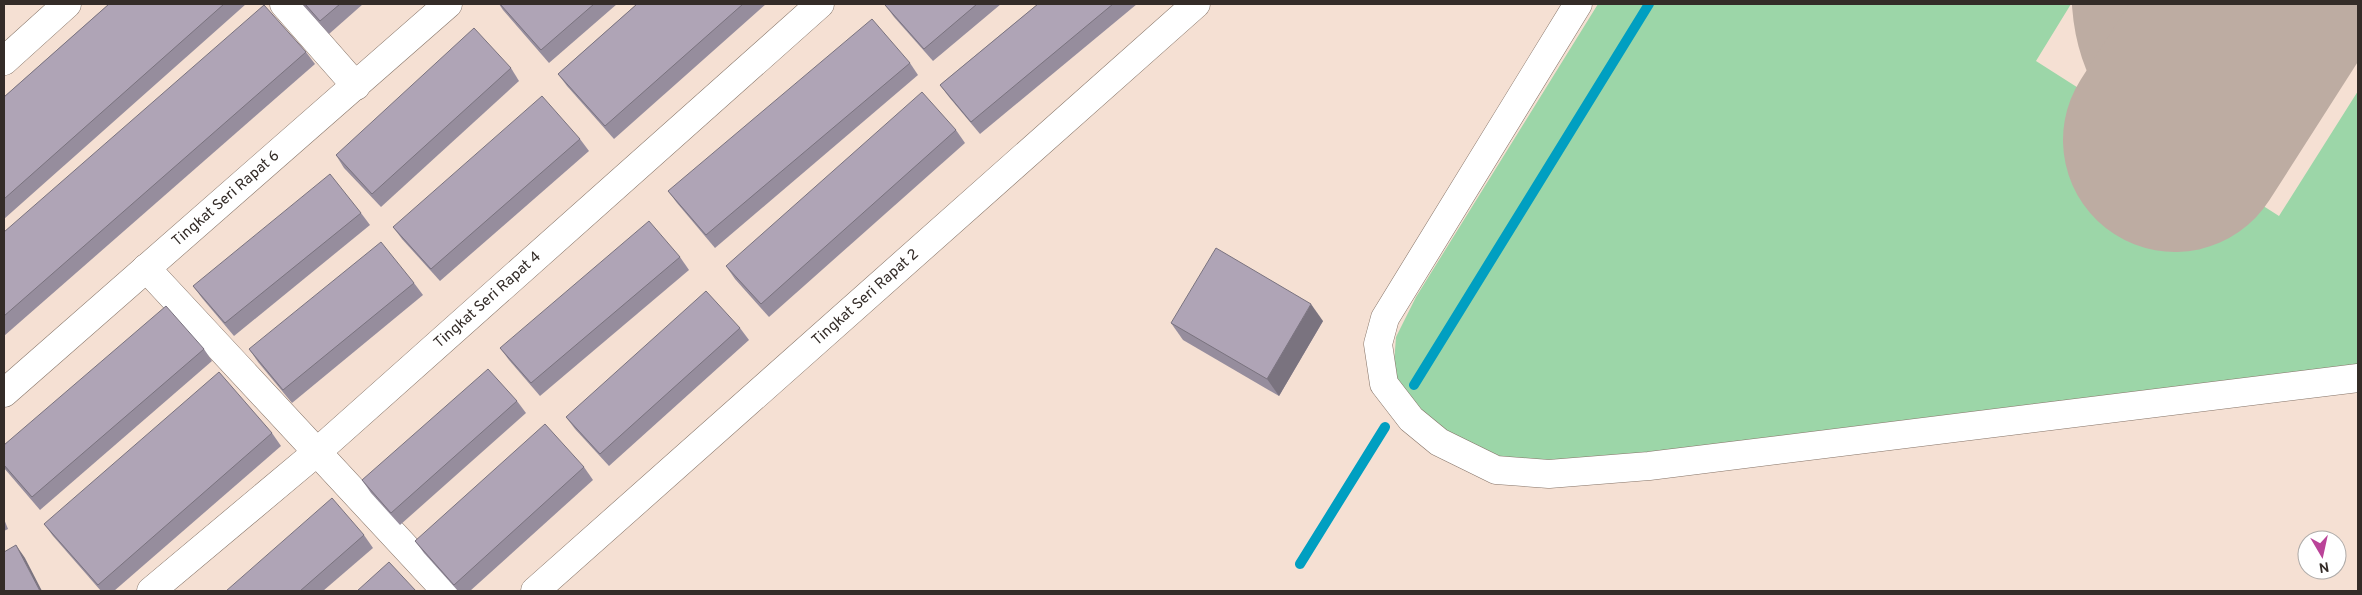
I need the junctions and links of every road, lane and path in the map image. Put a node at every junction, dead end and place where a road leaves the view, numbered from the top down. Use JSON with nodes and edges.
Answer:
{"nodes":[{"id":1,"x":66,"y":4,"type":"edge"},
{"id":2,"x":284,"y":4,"type":"edge"},
{"id":3,"x":448,"y":4,"type":"edge"},
{"id":4,"x":820,"y":4,"type":"edge"},
{"id":5,"x":1196,"y":4,"type":"edge"},
{"id":6,"x":1578,"y":4,"type":"edge"},
{"id":7,"x":4,"y":61,"type":"edge"},
{"id":8,"x":356,"y":86,"type":"junction"},
{"id":9,"x":146,"y":268,"type":"junction"},
{"id":10,"x":2358,"y":378,"type":"edge"},
{"id":11,"x":4,"y":393,"type":"edge"},
{"id":12,"x":317,"y":452,"type":"junction"},
{"id":13,"x":151,"y":591,"type":"edge"},
{"id":14,"x":446,"y":591,"type":"edge"},
{"id":15,"x":535,"y":591,"type":"edge"}],
"edges":[{"from":1,"to":7,"type":"street"},
{"from":2,"to":8,"type":"street"},
{"from":3,"to":8,"type":"street","name":"Tingkat Seri Rapat 6"},
{"from":4,"to":12,"type":"street","name":"Tingkat Seri Rapat 4"},
{"from":5,"to":15,"type":"street","name":"Tingkat Seri Rapat 2"},
{"from":6,"to":10,"type":"street"},
{"from":8,"to":9,"type":"street","name":"Tingkat Seri Rapat 6"},
{"from":9,"to":11,"type":"street","name":"Tingkat Seri Rapat 6"},
{"from":9,"to":12,"type":"street"},
{"from":12,"to":13,"type":"street","name":"Tingkat Seri Rapat 4"},
{"from":12,"to":14,"type":"street"}]}
